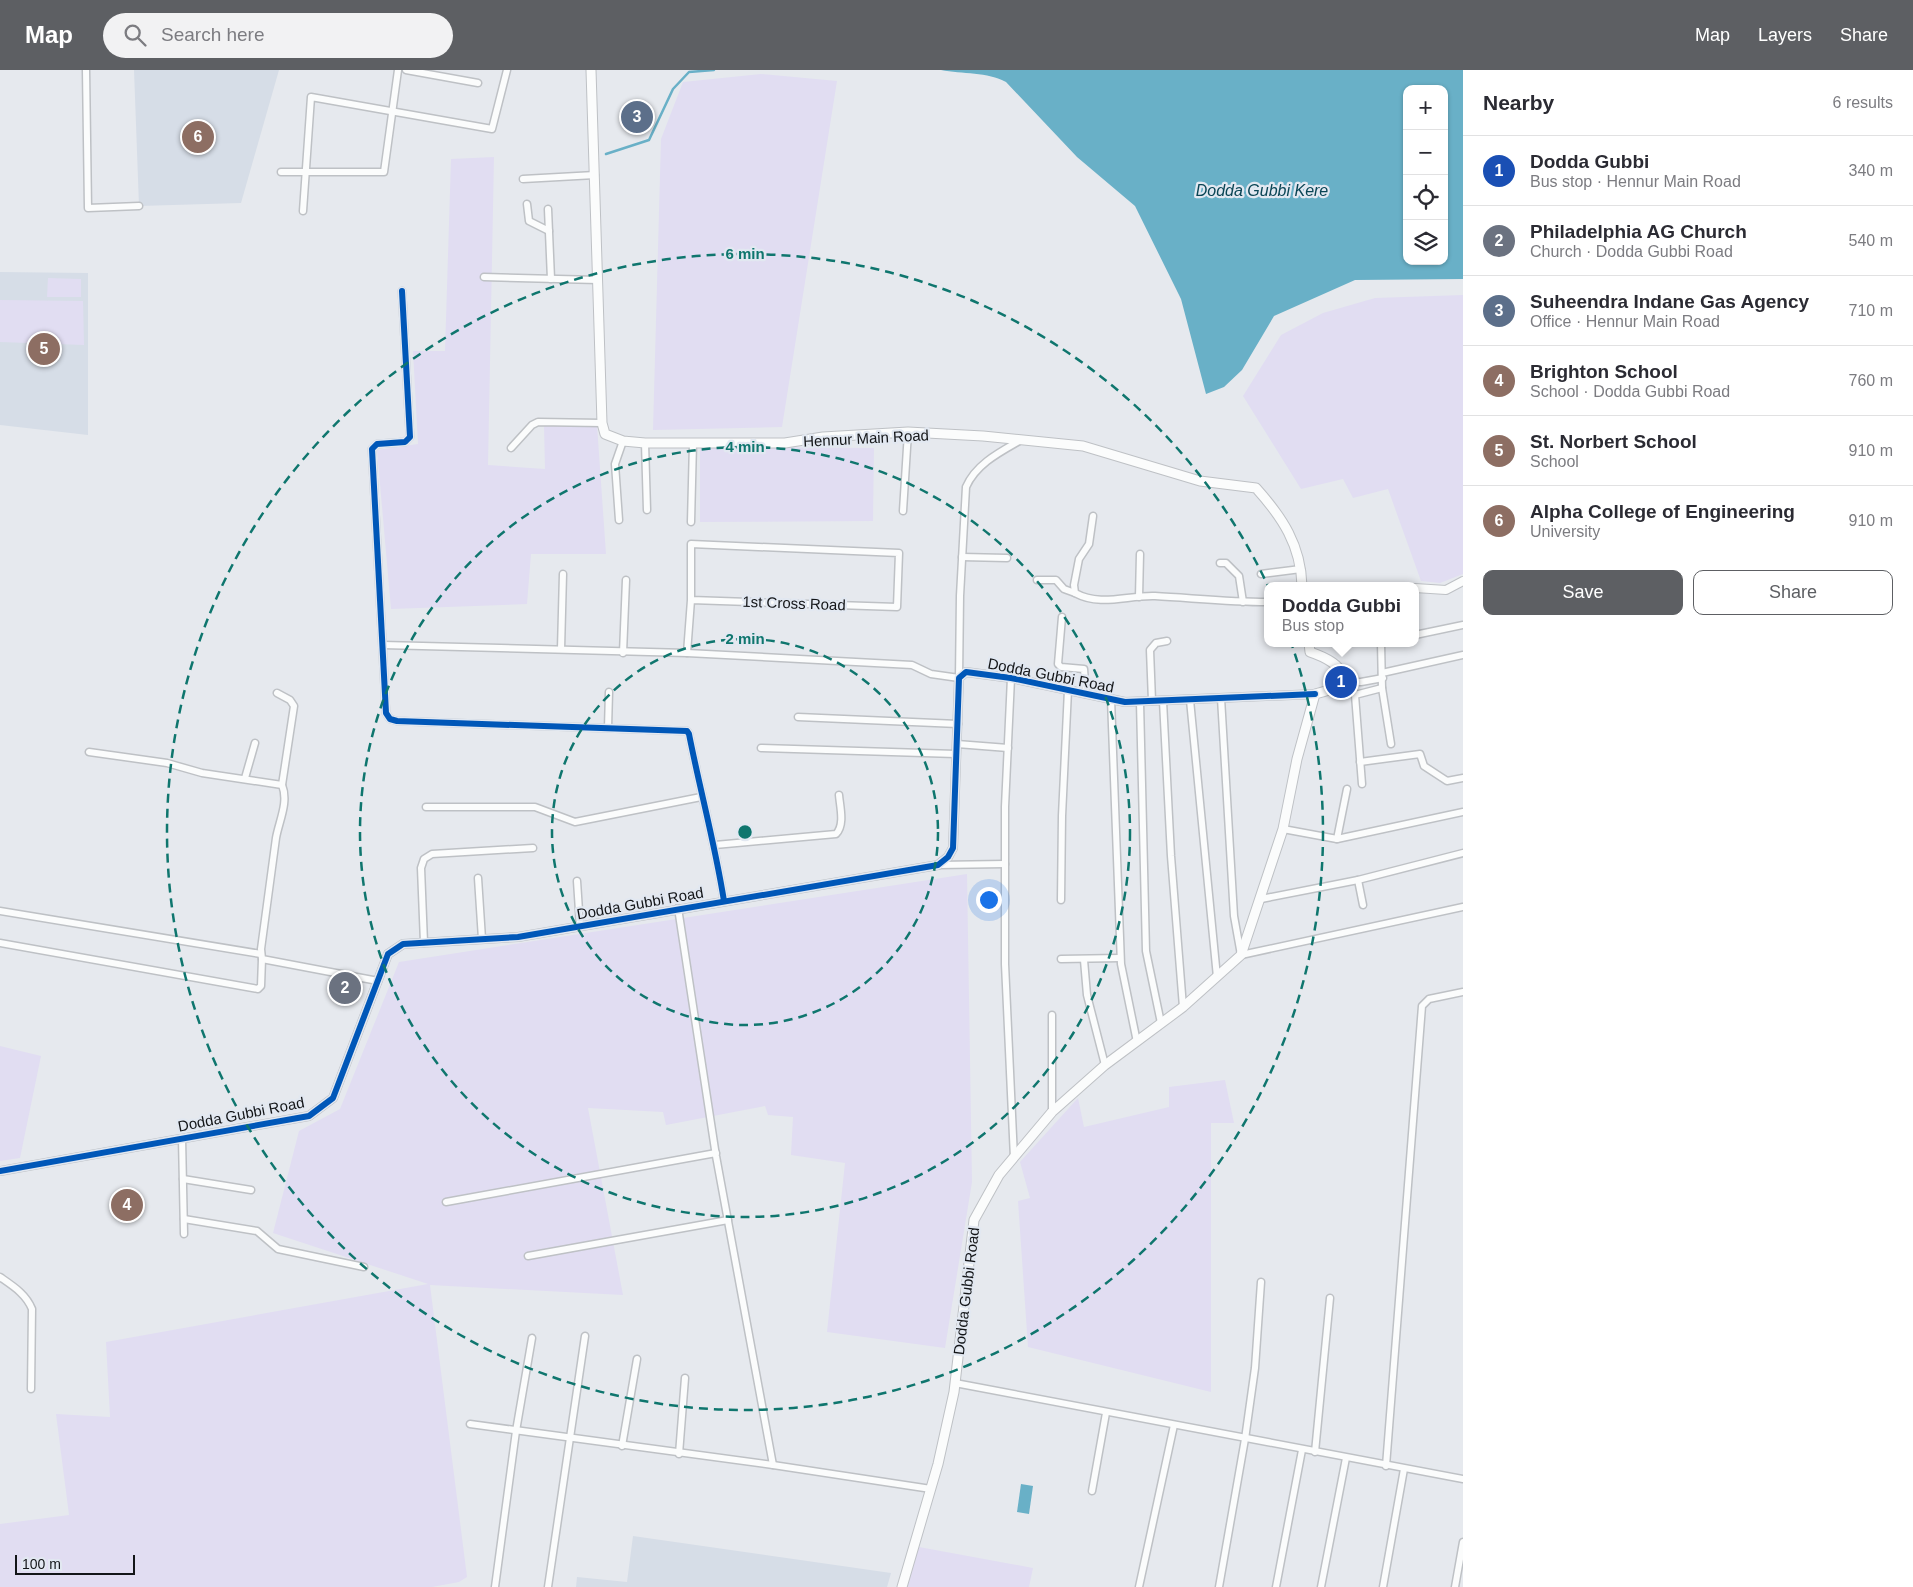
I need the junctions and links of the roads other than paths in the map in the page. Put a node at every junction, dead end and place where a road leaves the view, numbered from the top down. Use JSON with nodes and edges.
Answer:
{"nodes":[{"id":1,"x":86,"y":70,"type":"edge"},
{"id":2,"x":398,"y":70,"type":"edge"},
{"id":3,"x":406,"y":70,"type":"edge"},
{"id":4,"x":507,"y":70,"type":"edge"},
{"id":5,"x":592,"y":70,"type":"edge"},
{"id":6,"x":478,"y":83,"type":"dead end"},
{"id":7,"x":393,"y":111,"type":"junction"},
{"id":8,"x":281,"y":172,"type":"dead end"},
{"id":9,"x":305,"y":172,"type":"junction"},
{"id":10,"x":595,"y":176,"type":"junction"},
{"id":11,"x":523,"y":179,"type":"dead end"},
{"id":12,"x":527,"y":204,"type":"dead end"},
{"id":13,"x":139,"y":206,"type":"dead end"},
{"id":14,"x":548,"y":209,"type":"dead end"},
{"id":15,"x":303,"y":211,"type":"dead end"},
{"id":16,"x":549,"y":231,"type":"junction"},
{"id":17,"x":484,"y":277,"type":"dead end"},
{"id":18,"x":551,"y":279,"type":"junction"},
{"id":19,"x":598,"y":280,"type":"junction"},
{"id":20,"x":402,"y":291,"type":"dead end"},
{"id":21,"x":602,"y":423,"type":"junction"},
{"id":22,"x":908,"y":432,"type":"junction"},
{"id":23,"x":1022,"y":439,"type":"junction"},
{"id":24,"x":623,"y":441,"type":"junction"},
{"id":25,"x":646,"y":443,"type":"junction"},
{"id":26,"x":694,"y":443,"type":"junction"},
{"id":27,"x":510,"y":448,"type":"dead end"},
{"id":28,"x":647,"y":510,"type":"dead end"},
{"id":29,"x":902,"y":511,"type":"dead end"},
{"id":30,"x":1093,"y":516,"type":"dead end"},
{"id":31,"x":619,"y":520,"type":"dead end"},
{"id":32,"x":691,"y":522,"type":"dead end"},
{"id":33,"x":1140,"y":554,"type":"dead end"},
{"id":34,"x":962,"y":557,"type":"junction"},
{"id":35,"x":1007,"y":558,"type":"dead end"},
{"id":36,"x":1220,"y":563,"type":"dead end"},
{"id":37,"x":1301,"y":569,"type":"junction"},
{"id":38,"x":563,"y":574,"type":"dead end"},
{"id":39,"x":1261,"y":574,"type":"dead end"},
{"id":40,"x":626,"y":580,"type":"dead end"},
{"id":41,"x":1036,"y":580,"type":"dead end"},
{"id":42,"x":1463,"y":581,"type":"edge"},
{"id":43,"x":1302,"y":582,"type":"edge"},
{"id":44,"x":1419,"y":588,"type":"edge"},
{"id":45,"x":1075,"y":593,"type":"junction"},
{"id":46,"x":1139,"y":597,"type":"junction"},
{"id":47,"x":691,"y":600,"type":"junction"},
{"id":48,"x":1242,"y":602,"type":"junction"},
{"id":49,"x":1264,"y":602,"type":"edge"},
{"id":50,"x":1062,"y":617,"type":"dead end"},
{"id":51,"x":1463,"y":625,"type":"edge"},
{"id":52,"x":1419,"y":633,"type":"edge"},
{"id":53,"x":1167,"y":641,"type":"dead end"},
{"id":54,"x":383,"y":645,"type":"junction"},
{"id":55,"x":1309,"y":647,"type":"edge"},
{"id":56,"x":1381,"y":647,"type":"edge"},
{"id":57,"x":560,"y":649,"type":"junction"},
{"id":58,"x":623,"y":653,"type":"junction"},
{"id":59,"x":687,"y":653,"type":"junction"},
{"id":60,"x":1463,"y":655,"type":"edge"},
{"id":61,"x":1382,"y":675,"type":"junction"},
{"id":62,"x":959,"y":678,"type":"junction"},
{"id":63,"x":1011,"y":678,"type":"junction"},
{"id":64,"x":1341,"y":682,"type":"junction"},
{"id":65,"x":1382,"y":688,"type":"junction"},
{"id":66,"x":1068,"y":690,"type":"junction"},
{"id":67,"x":609,"y":692,"type":"dead end"},
{"id":68,"x":277,"y":693,"type":"dead end"},
{"id":69,"x":1086,"y":694,"type":"junction"},
{"id":70,"x":1315,"y":694,"type":"junction"},
{"id":71,"x":1355,"y":695,"type":"junction"},
{"id":72,"x":1221,"y":698,"type":"junction"},
{"id":73,"x":1111,"y":699,"type":"junction"},
{"id":74,"x":1190,"y":700,"type":"junction"},
{"id":75,"x":1152,"y":701,"type":"junction"},
{"id":76,"x":1163,"y":701,"type":"junction"},
{"id":77,"x":1140,"y":702,"type":"junction"},
{"id":78,"x":798,"y":717,"type":"dead end"},
{"id":79,"x":958,"y":724,"type":"junction"},
{"id":80,"x":608,"y":728,"type":"junction"},
{"id":81,"x":255,"y":743,"type":"dead end"},
{"id":82,"x":957,"y":744,"type":"junction"},
{"id":83,"x":1391,"y":744,"type":"dead end"},
{"id":84,"x":761,"y":748,"type":"dead end"},
{"id":85,"x":1008,"y":748,"type":"junction"},
{"id":86,"x":89,"y":752,"type":"dead end"},
{"id":87,"x":956,"y":754,"type":"junction"},
{"id":88,"x":1360,"y":762,"type":"junction"},
{"id":89,"x":245,"y":778,"type":"junction"},
{"id":90,"x":1463,"y":778,"type":"edge"},
{"id":91,"x":1362,"y":784,"type":"dead end"},
{"id":92,"x":282,"y":785,"type":"junction"},
{"id":93,"x":1347,"y":789,"type":"dead end"},
{"id":94,"x":839,"y":796,"type":"dead end"},
{"id":95,"x":701,"y":798,"type":"junction"},
{"id":96,"x":426,"y":807,"type":"dead end"},
{"id":97,"x":1463,"y":812,"type":"edge"},
{"id":98,"x":1283,"y":829,"type":"junction"},
{"id":99,"x":1336,"y":839,"type":"junction"},
{"id":100,"x":715,"y":845,"type":"junction"},
{"id":101,"x":534,"y":848,"type":"dead end"},
{"id":102,"x":1463,"y":853,"type":"edge"},
{"id":103,"x":938,"y":864,"type":"junction"},
{"id":104,"x":1005,"y":864,"type":"junction"},
{"id":105,"x":478,"y":878,"type":"dead end"},
{"id":106,"x":1358,"y":880,"type":"junction"},
{"id":107,"x":577,"y":881,"type":"dead end"},
{"id":108,"x":1261,"y":899,"type":"junction"},
{"id":109,"x":1062,"y":900,"type":"dead end"},
{"id":110,"x":724,"y":901,"type":"junction"},
{"id":111,"x":1363,"y":905,"type":"dead end"},
{"id":112,"x":1463,"y":907,"type":"edge"},
{"id":113,"x":678,"y":908,"type":"junction"},
{"id":114,"x":0,"y":911,"type":"edge"},
{"id":115,"x":580,"y":926,"type":"junction"},
{"id":116,"x":482,"y":939,"type":"junction"},
{"id":117,"x":0,"y":943,"type":"edge"},
{"id":118,"x":424,"y":943,"type":"junction"},
{"id":119,"x":1241,"y":955,"type":"junction"},
{"id":120,"x":261,"y":957,"type":"junction"},
{"id":121,"x":1120,"y":958,"type":"junction"},
{"id":122,"x":1061,"y":960,"type":"dead end"},
{"id":123,"x":1084,"y":960,"type":"junction"},
{"id":124,"x":1217,"y":977,"type":"junction"},
{"id":125,"x":378,"y":981,"type":"junction"},
{"id":126,"x":1463,"y":992,"type":"edge"},
{"id":127,"x":1184,"y":1007,"type":"junction"},
{"id":128,"x":1052,"y":1015,"type":"dead end"},
{"id":129,"x":1161,"y":1023,"type":"junction"},
{"id":130,"x":1137,"y":1042,"type":"junction"},
{"id":131,"x":1105,"y":1065,"type":"junction"},
{"id":132,"x":1052,"y":1112,"type":"junction"},
{"id":133,"x":182,"y":1138,"type":"junction"},
{"id":134,"x":716,"y":1153,"type":"junction"},
{"id":135,"x":1014,"y":1158,"type":"junction"},
{"id":136,"x":0,"y":1171,"type":"edge"},
{"id":137,"x":183,"y":1179,"type":"junction"},
{"id":138,"x":251,"y":1190,"type":"dead end"},
{"id":139,"x":446,"y":1202,"type":"dead end"},
{"id":140,"x":184,"y":1219,"type":"junction"},
{"id":141,"x":728,"y":1220,"type":"junction"},
{"id":142,"x":184,"y":1234,"type":"dead end"},
{"id":143,"x":528,"y":1256,"type":"dead end"},
{"id":144,"x":364,"y":1266,"type":"dead end"},
{"id":145,"x":0,"y":1277,"type":"edge"},
{"id":146,"x":1261,"y":1282,"type":"dead end"},
{"id":147,"x":1330,"y":1298,"type":"dead end"},
{"id":148,"x":585,"y":1336,"type":"dead end"},
{"id":149,"x":532,"y":1338,"type":"dead end"},
{"id":150,"x":637,"y":1359,"type":"dead end"},
{"id":151,"x":685,"y":1378,"type":"dead end"},
{"id":152,"x":955,"y":1383,"type":"junction"},
{"id":153,"x":31,"y":1389,"type":"dead end"},
{"id":154,"x":1106,"y":1412,"type":"junction"},
{"id":155,"x":470,"y":1424,"type":"dead end"},
{"id":156,"x":1174,"y":1425,"type":"junction"},
{"id":157,"x":516,"y":1431,"type":"junction"},
{"id":158,"x":569,"y":1439,"type":"junction"},
{"id":159,"x":1245,"y":1439,"type":"junction"},
{"id":160,"x":622,"y":1446,"type":"junction"},
{"id":161,"x":1302,"y":1450,"type":"junction"},
{"id":162,"x":1315,"y":1452,"type":"junction"},
{"id":163,"x":679,"y":1454,"type":"junction"},
{"id":164,"x":1346,"y":1458,"type":"junction"},
{"id":165,"x":772,"y":1465,"type":"junction"},
{"id":166,"x":1386,"y":1466,"type":"junction"},
{"id":167,"x":1404,"y":1469,"type":"junction"},
{"id":168,"x":1463,"y":1480,"type":"edge"},
{"id":169,"x":931,"y":1489,"type":"junction"},
{"id":170,"x":1092,"y":1491,"type":"dead end"},
{"id":171,"x":1463,"y":1542,"type":"edge"},
{"id":172,"x":495,"y":1587,"type":"edge"},
{"id":173,"x":548,"y":1587,"type":"edge"},
{"id":174,"x":902,"y":1587,"type":"edge"},
{"id":175,"x":1140,"y":1587,"type":"edge"},
{"id":176,"x":1219,"y":1587,"type":"edge"},
{"id":177,"x":1276,"y":1587,"type":"edge"},
{"id":178,"x":1321,"y":1587,"type":"edge"},
{"id":179,"x":1383,"y":1587,"type":"edge"},
{"id":180,"x":1455,"y":1587,"type":"edge"}],
"edges":[{"from":1,"to":13,"type":"street"},
{"from":2,"to":7,"type":"street"},
{"from":3,"to":6,"type":"street"},
{"from":4,"to":7,"type":"street"},
{"from":5,"to":10,"type":"main road"},
{"from":7,"to":9,"type":"street"},
{"from":7,"to":9,"type":"street"},
{"from":8,"to":9,"type":"street"},
{"from":9,"to":15,"type":"street"},
{"from":10,"to":11,"type":"street"},
{"from":10,"to":19,"type":"main road"},
{"from":12,"to":16,"type":"street"},
{"from":14,"to":16,"type":"street"},
{"from":16,"to":18,"type":"street"},
{"from":17,"to":18,"type":"street"},
{"from":18,"to":19,"type":"street"},
{"from":19,"to":21,"type":"main road"},
{"from":20,"to":54,"type":"street"},
{"from":21,"to":24,"type":"main road","name":"Hennur Main Road"},
{"from":21,"to":27,"type":"street"},
{"from":22,"to":23,"type":"main road","name":"Hennur Main Road"},
{"from":22,"to":26,"type":"main road","name":"Hennur Main Road"},
{"from":22,"to":29,"type":"street"},
{"from":23,"to":34,"type":"street"},
{"from":23,"to":37,"type":"main road","name":"Hennur Main Road"},
{"from":24,"to":25,"type":"main road","name":"Hennur Main Road"},
{"from":24,"to":31,"type":"street"},
{"from":25,"to":26,"type":"main road","name":"Hennur Main Road"},
{"from":25,"to":28,"type":"street"},
{"from":26,"to":32,"type":"street"},
{"from":30,"to":45,"type":"street"},
{"from":33,"to":46,"type":"street"},
{"from":34,"to":35,"type":"street"},
{"from":34,"to":62,"type":"street"},
{"from":36,"to":48,"type":"street"},
{"from":37,"to":39,"type":"street"},
{"from":37,"to":43,"type":"main road","name":"Hennur Main Road"},
{"from":38,"to":57,"type":"street"},
{"from":40,"to":58,"type":"street"},
{"from":41,"to":45,"type":"street"},
{"from":42,"to":44,"type":"street"},
{"from":45,"to":46,"type":"street"},
{"from":46,"to":48,"type":"street"},
{"from":47,"to":47,"type":"street","name":"1st Cross Road"},
{"from":47,"to":59,"type":"street"},
{"from":48,"to":49,"type":"street"},
{"from":50,"to":69,"type":"street"},
{"from":51,"to":52,"type":"street"},
{"from":53,"to":75,"type":"street"},
{"from":54,"to":57,"type":"street"},
{"from":54,"to":80,"type":"street"},
{"from":55,"to":64,"type":"main road"},
{"from":56,"to":61,"type":"street"},
{"from":57,"to":58,"type":"street"},
{"from":58,"to":59,"type":"street"},
{"from":59,"to":62,"type":"street"},
{"from":60,"to":61,"type":"street"},
{"from":61,"to":64,"type":"street"},
{"from":61,"to":65,"type":"street"},
{"from":62,"to":63,"type":"street","name":"Dodda Gubbi Road"},
{"from":62,"to":79,"type":"street"},
{"from":63,"to":66,"type":"street","name":"Dodda Gubbi Road"},
{"from":63,"to":85,"type":"street"},
{"from":64,"to":70,"type":"main road"},
{"from":64,"to":71,"type":"street"},
{"from":65,"to":71,"type":"street"},
{"from":65,"to":83,"type":"street"},
{"from":66,"to":69,"type":"street","name":"Dodda Gubbi Road"},
{"from":66,"to":109,"type":"street"},
{"from":67,"to":80,"type":"street"},
{"from":68,"to":92,"type":"street"},
{"from":69,"to":73,"type":"street","name":"Dodda Gubbi Road"},
{"from":70,"to":72,"type":"street","name":"Dodda Gubbi Road"},
{"from":70,"to":98,"type":"main road","name":"Dodda Gubbi Road"},
{"from":71,"to":88,"type":"street"},
{"from":72,"to":74,"type":"street","name":"Dodda Gubbi Road"},
{"from":72,"to":119,"type":"street"},
{"from":73,"to":77,"type":"street","name":"Dodda Gubbi Road"},
{"from":73,"to":121,"type":"street"},
{"from":74,"to":76,"type":"street","name":"Dodda Gubbi Road"},
{"from":74,"to":124,"type":"street"},
{"from":75,"to":76,"type":"street","name":"Dodda Gubbi Road"},
{"from":75,"to":77,"type":"street","name":"Dodda Gubbi Road"},
{"from":76,"to":127,"type":"street"},
{"from":77,"to":129,"type":"street"},
{"from":78,"to":79,"type":"street"},
{"from":79,"to":82,"type":"street"},
{"from":80,"to":95,"type":"street"},
{"from":81,"to":89,"type":"street"},
{"from":82,"to":85,"type":"street"},
{"from":82,"to":87,"type":"street"},
{"from":84,"to":87,"type":"street"},
{"from":85,"to":104,"type":"street"},
{"from":86,"to":89,"type":"street"},
{"from":87,"to":103,"type":"street"},
{"from":88,"to":90,"type":"street"},
{"from":88,"to":91,"type":"street"},
{"from":89,"to":92,"type":"street"},
{"from":92,"to":120,"type":"street"},
{"from":93,"to":99,"type":"street"},
{"from":94,"to":100,"type":"street"},
{"from":95,"to":96,"type":"street"},
{"from":95,"to":100,"type":"street"},
{"from":97,"to":99,"type":"street"},
{"from":98,"to":99,"type":"street"},
{"from":98,"to":108,"type":"main road","name":"Dodda Gubbi Road"},
{"from":100,"to":110,"type":"street"},
{"from":101,"to":118,"type":"street"},
{"from":102,"to":106,"type":"street"},
{"from":103,"to":104,"type":"street"},
{"from":103,"to":110,"type":"street","name":"Dodda Gubbi Road"},
{"from":104,"to":135,"type":"street"},
{"from":105,"to":116,"type":"street"},
{"from":106,"to":108,"type":"street"},
{"from":106,"to":111,"type":"street"},
{"from":107,"to":115,"type":"street"},
{"from":108,"to":119,"type":"main road","name":"Dodda Gubbi Road"},
{"from":110,"to":113,"type":"street","name":"Dodda Gubbi Road"},
{"from":112,"to":119,"type":"street"},
{"from":113,"to":115,"type":"street","name":"Dodda Gubbi Road"},
{"from":113,"to":134,"type":"street"},
{"from":114,"to":120,"type":"street"},
{"from":115,"to":116,"type":"street","name":"Dodda Gubbi Road"},
{"from":116,"to":118,"type":"street","name":"Dodda Gubbi Road"},
{"from":117,"to":120,"type":"street"},
{"from":118,"to":125,"type":"street","name":"Dodda Gubbi Road"},
{"from":119,"to":124,"type":"main road","name":"Dodda Gubbi Road"},
{"from":120,"to":125,"type":"street"},
{"from":121,"to":123,"type":"street"},
{"from":121,"to":130,"type":"street"},
{"from":122,"to":123,"type":"street"},
{"from":123,"to":131,"type":"street"},
{"from":124,"to":127,"type":"main road","name":"Dodda Gubbi Road"},
{"from":125,"to":133,"type":"street","name":"Dodda Gubbi Road"},
{"from":126,"to":166,"type":"street"},
{"from":127,"to":129,"type":"main road","name":"Dodda Gubbi Road"},
{"from":128,"to":132,"type":"street"},
{"from":129,"to":130,"type":"main road","name":"Dodda Gubbi Road"},
{"from":130,"to":131,"type":"main road","name":"Dodda Gubbi Road"},
{"from":131,"to":132,"type":"main road","name":"Dodda Gubbi Road"},
{"from":132,"to":135,"type":"main road","name":"Dodda Gubbi Road"},
{"from":133,"to":136,"type":"street","name":"Dodda Gubbi Road"},
{"from":133,"to":137,"type":"street"},
{"from":134,"to":139,"type":"street"},
{"from":134,"to":141,"type":"street"},
{"from":135,"to":152,"type":"main road","name":"Dodda Gubbi Road"},
{"from":137,"to":138,"type":"street"},
{"from":137,"to":140,"type":"street"},
{"from":140,"to":142,"type":"street"},
{"from":140,"to":144,"type":"street"},
{"from":141,"to":143,"type":"street"},
{"from":141,"to":165,"type":"street"},
{"from":145,"to":153,"type":"street"},
{"from":146,"to":159,"type":"street"},
{"from":147,"to":162,"type":"street"},
{"from":148,"to":158,"type":"street"},
{"from":149,"to":157,"type":"street"},
{"from":150,"to":160,"type":"street"},
{"from":151,"to":163,"type":"street"},
{"from":152,"to":154,"type":"street"},
{"from":152,"to":169,"type":"main road","name":"Dodda Gubbi Road"},
{"from":154,"to":156,"type":"street"},
{"from":154,"to":170,"type":"street"},
{"from":155,"to":157,"type":"street"},
{"from":156,"to":159,"type":"street"},
{"from":156,"to":175,"type":"street"},
{"from":157,"to":158,"type":"street"},
{"from":157,"to":172,"type":"street"},
{"from":158,"to":160,"type":"street"},
{"from":158,"to":173,"type":"street"},
{"from":159,"to":161,"type":"street"},
{"from":159,"to":176,"type":"street"},
{"from":160,"to":163,"type":"street"},
{"from":161,"to":162,"type":"street"},
{"from":161,"to":177,"type":"street"},
{"from":162,"to":164,"type":"street"},
{"from":163,"to":165,"type":"street"},
{"from":164,"to":166,"type":"street"},
{"from":164,"to":178,"type":"street"},
{"from":165,"to":169,"type":"street"},
{"from":166,"to":167,"type":"street"},
{"from":167,"to":168,"type":"street"},
{"from":167,"to":179,"type":"street"},
{"from":169,"to":174,"type":"main road","name":"Dodda Gubbi Road"},
{"from":171,"to":180,"type":"street"}]}
